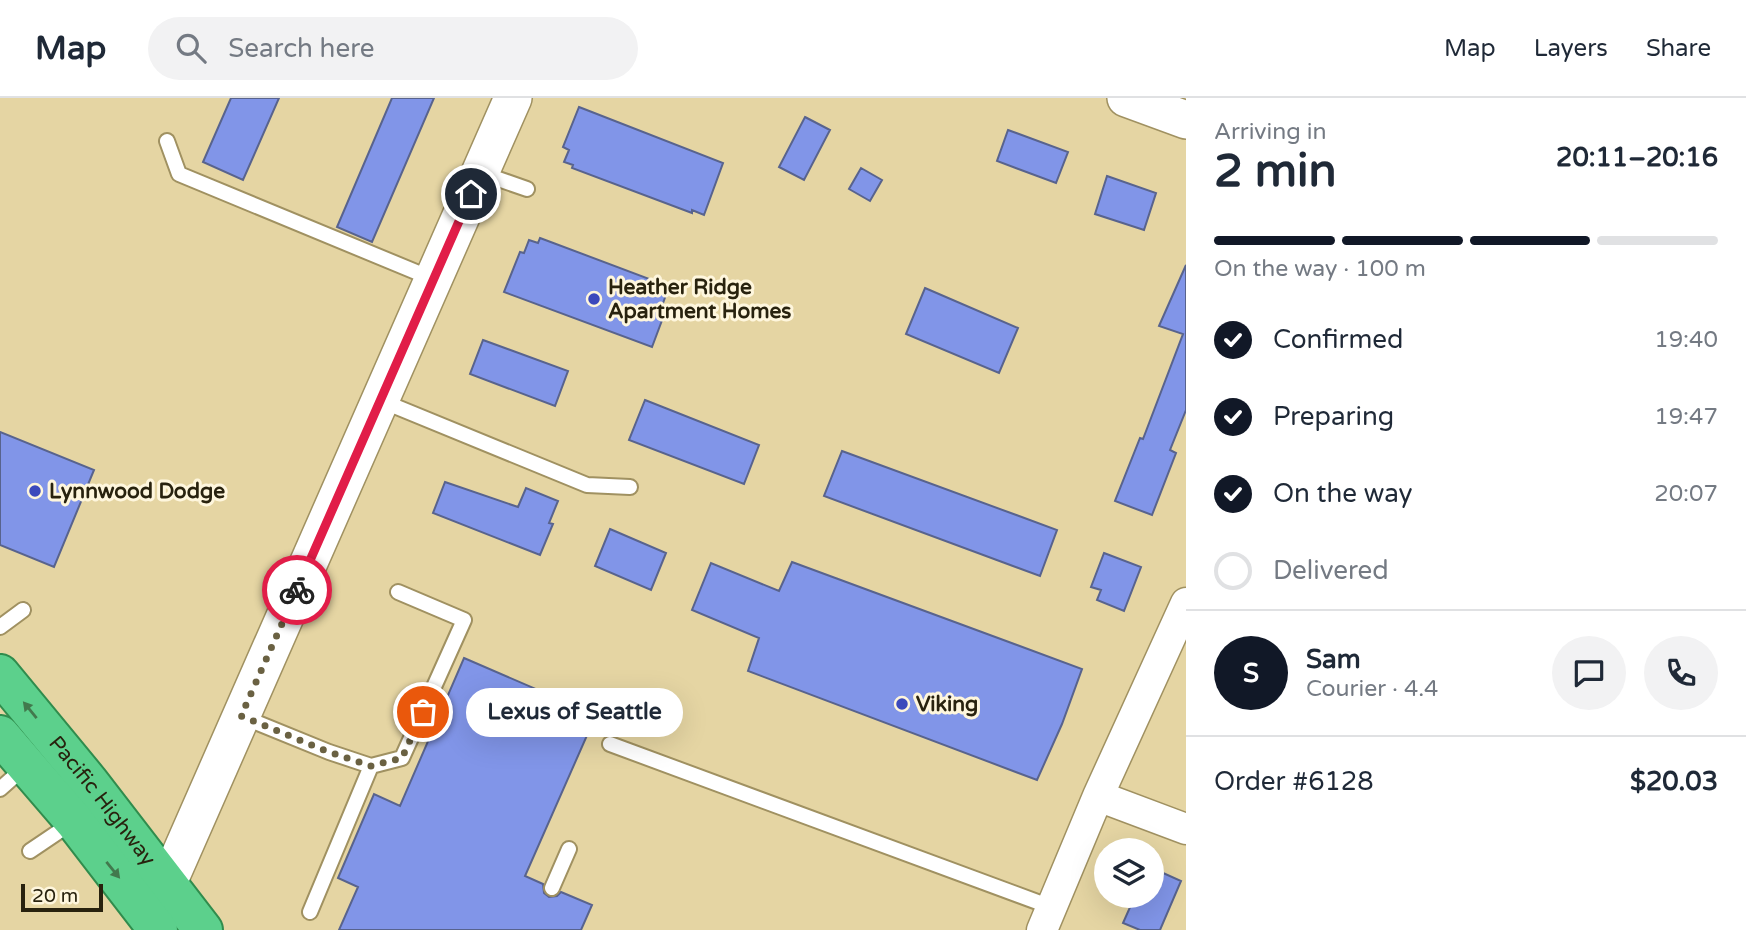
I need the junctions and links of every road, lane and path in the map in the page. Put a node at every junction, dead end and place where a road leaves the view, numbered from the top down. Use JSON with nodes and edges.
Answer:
{"nodes":[{"id":1,"x":513,"y":98,"type":"edge"},
{"id":2,"x":1126,"y":98,"type":"edge"},
{"id":3,"x":1186,"y":120,"type":"edge"},
{"id":4,"x":167,"y":141,"type":"dead end"},
{"id":5,"x":480,"y":172,"type":"junction"},
{"id":6,"x":527,"y":189,"type":"dead end"},
{"id":7,"x":433,"y":280,"type":"junction"},
{"id":8,"x":381,"y":401,"type":"junction"},
{"id":9,"x":629,"y":487,"type":"dead end"},
{"id":10,"x":398,"y":592,"type":"dead end"},
{"id":11,"x":1186,"y":603,"type":"edge"},
{"id":12,"x":23,"y":610,"type":"dead end"},
{"id":13,"x":0,"y":627,"type":"edge"},
{"id":14,"x":0,"y":674,"type":"edge"},
{"id":15,"x":241,"y":716,"type":"junction"},
{"id":16,"x":0,"y":735,"type":"edge"},
{"id":17,"x":610,"y":744,"type":"dead end"},
{"id":18,"x":371,"y":766,"type":"junction"},
{"id":19,"x":13,"y":777,"type":"edge"},
{"id":20,"x":1098,"y":796,"type":"junction"},
{"id":21,"x":74,"y":821,"type":"junction"},
{"id":22,"x":1186,"y":829,"type":"edge"},
{"id":23,"x":569,"y":849,"type":"dead end"},
{"id":24,"x":30,"y":851,"type":"dead end"},
{"id":25,"x":167,"y":883,"type":"junction"},
{"id":26,"x":552,"y":888,"type":"dead end"},
{"id":27,"x":310,"y":912,"type":"dead end"},
{"id":28,"x":1046,"y":919,"type":"edge"},
{"id":29,"x":152,"y":927,"type":"edge"},
{"id":30,"x":204,"y":930,"type":"edge"}],
"edges":[{"from":1,"to":5,"type":"street"},
{"from":2,"to":3,"type":"street"},
{"from":4,"to":7,"type":"lane"},
{"from":5,"to":6,"type":"lane"},
{"from":5,"to":7,"type":"street"},
{"from":7,"to":8,"type":"street"},
{"from":8,"to":9,"type":"lane"},
{"from":8,"to":15,"type":"street"},
{"from":10,"to":18,"type":"lane"},
{"from":11,"to":20,"type":"street"},
{"from":12,"to":13,"type":"lane"},
{"from":25,"to":14,"type":"highway","name":"Pacific Highway","one_way":true},
{"from":15,"to":18,"type":"lane"},
{"from":15,"to":25,"type":"street"},
{"from":16,"to":19,"type":"highway","name":"Pacific Highway"},
{"from":17,"to":28,"type":"lane"},
{"from":18,"to":27,"type":"lane"},
{"from":19,"to":21,"type":"highway","name":"Pacific Highway"},
{"from":20,"to":22,"type":"street"},
{"from":20,"to":28,"type":"street"},
{"from":21,"to":24,"type":"lane"},
{"from":21,"to":29,"type":"highway","name":"Pacific Highway","one_way":true},
{"from":23,"to":26,"type":"lane"},
{"from":25,"to":29,"type":"street"},
{"from":25,"to":30,"type":"highway","name":"Pacific Highway"}]}
